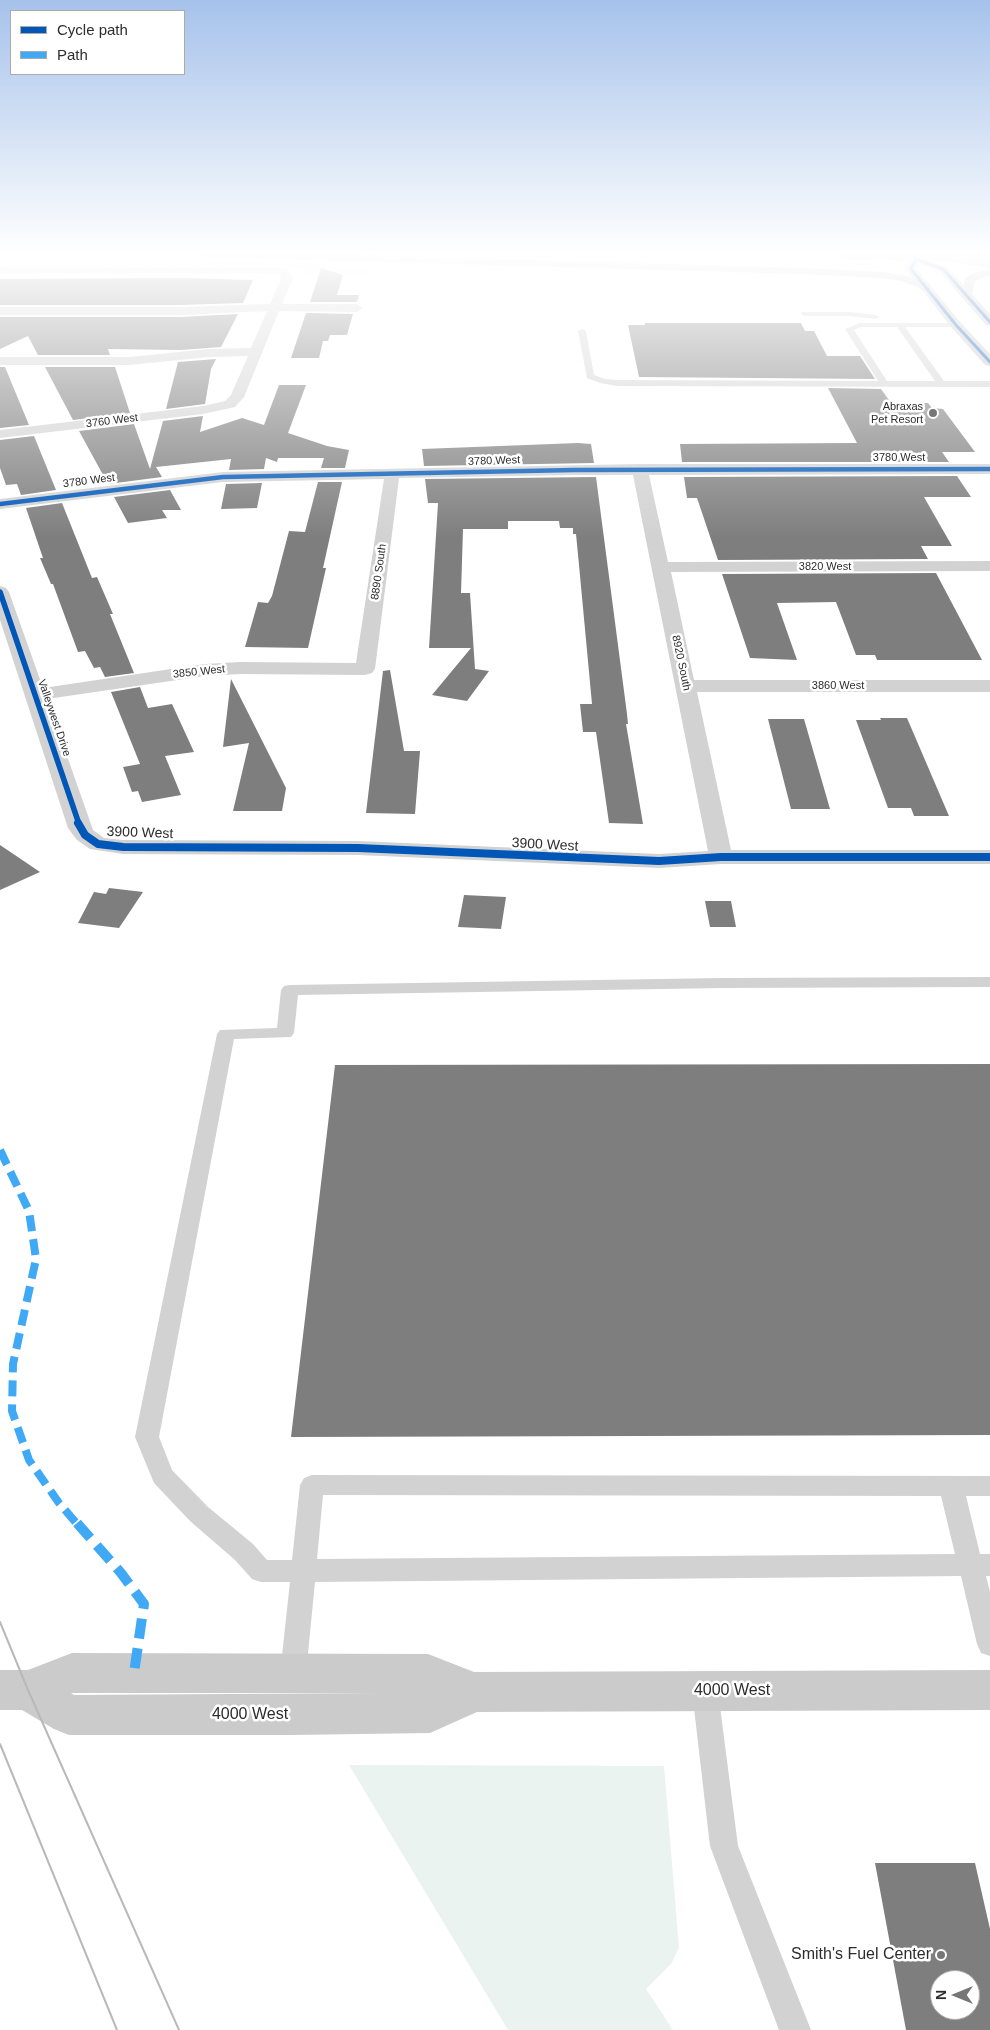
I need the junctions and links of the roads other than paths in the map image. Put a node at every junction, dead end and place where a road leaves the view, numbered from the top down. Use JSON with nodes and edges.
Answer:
{"nodes":[{"id":1,"x":257,"y":349,"type":"edge"},
{"id":2,"x":585,"y":349,"type":"edge"},
{"id":3,"x":861,"y":349,"type":"edge"},
{"id":4,"x":916,"y":349,"type":"edge"},
{"id":5,"x":978,"y":349,"type":"edge"},
{"id":6,"x":256,"y":352,"type":"junction"},
{"id":7,"x":0,"y":361,"type":"edge"},
{"id":8,"x":990,"y":362,"type":"edge"},
{"id":9,"x":884,"y":383,"type":"junction"},
{"id":10,"x":941,"y":384,"type":"junction"},
{"id":11,"x":990,"y":384,"type":"edge"},
{"id":12,"x":0,"y":434,"type":"edge"},
{"id":13,"x":640,"y":469,"type":"junction"},
{"id":14,"x":990,"y":469,"type":"edge"},
{"id":15,"x":392,"y":475,"type":"junction"},
{"id":16,"x":0,"y":504,"type":"edge"},
{"id":17,"x":990,"y":566,"type":"edge"},
{"id":18,"x":661,"y":567,"type":"junction"},
{"id":19,"x":0,"y":592,"type":"edge"},
{"id":20,"x":365,"y":669,"type":"joint"},
{"id":21,"x":686,"y":686,"type":"junction"},
{"id":22,"x":990,"y":686,"type":"edge"},
{"id":23,"x":35,"y":695,"type":"junction"},
{"id":24,"x":98,"y":844,"type":"joint"},
{"id":25,"x":990,"y":856,"type":"edge"},
{"id":26,"x":721,"y":857,"type":"junction"},
{"id":27,"x":990,"y":982,"type":"edge"},
{"id":28,"x":952,"y":1486,"type":"junction"},
{"id":29,"x":990,"y":1486,"type":"edge"},
{"id":30,"x":980,"y":1565,"type":"edge"},
{"id":31,"x":304,"y":1570,"type":"junction"},
{"id":32,"x":990,"y":1644,"type":"edge"},
{"id":33,"x":293,"y":1674,"type":"junction"},
{"id":34,"x":14,"y":1690,"type":"edge"},
{"id":35,"x":990,"y":1690,"type":"edge"},
{"id":36,"x":705,"y":1691,"type":"junction"},
{"id":37,"x":474,"y":1692,"type":"junction"},
{"id":38,"x":795,"y":2030,"type":"edge"}],
"edges":[{"from":1,"to":6,"type":"street"},
{"from":2,"to":9,"type":"lane"},
{"from":3,"to":9,"type":"lane"},
{"from":4,"to":10,"type":"lane"},
{"from":5,"to":8,"type":"main road"},
{"from":6,"to":7,"type":"street"},
{"from":6,"to":12,"type":"street","name":"3760 West"},
{"from":9,"to":10,"type":"lane"},
{"from":10,"to":11,"type":"lane"},
{"from":13,"to":14,"type":"street","name":"3780 West"},
{"from":13,"to":15,"type":"street","name":"3780 West"},
{"from":13,"to":18,"type":"street","name":"8920 South"},
{"from":15,"to":16,"type":"street","name":"3780 West"},
{"from":15,"to":20,"type":"street","name":"8890 South"},
{"from":17,"to":18,"type":"street","name":"3820 West"},
{"from":18,"to":21,"type":"street","name":"8920 South"},
{"from":19,"to":23,"type":"street","name":"Valleywest Drive"},
{"from":20,"to":23,"type":"street","name":"3850 West"},
{"from":21,"to":22,"type":"street","name":"3860 West"},
{"from":21,"to":26,"type":"street","name":"8920 South"},
{"from":23,"to":24,"type":"street","name":"Valleywest Drive"},
{"from":24,"to":26,"type":"street","name":"3900 West"},
{"from":25,"to":26,"type":"street","name":"3900 West"},
{"from":27,"to":31,"type":"lane"},
{"from":28,"to":29,"type":"lane"},
{"from":28,"to":30,"type":"lane"},
{"from":28,"to":31,"type":"lane"},
{"from":30,"to":31,"type":"lane"},
{"from":30,"to":32,"type":"lane"},
{"from":31,"to":33,"type":"lane"},
{"from":33,"to":34,"type":"main road","name":"4000 West"},
{"from":33,"to":37,"type":"main road","name":"4000 West"},
{"from":34,"to":37,"type":"main road","name":"4000 West"},
{"from":35,"to":36,"type":"main road","name":"4000 West"},
{"from":36,"to":37,"type":"main road","name":"4000 West"},
{"from":36,"to":38,"type":"lane"}]}
